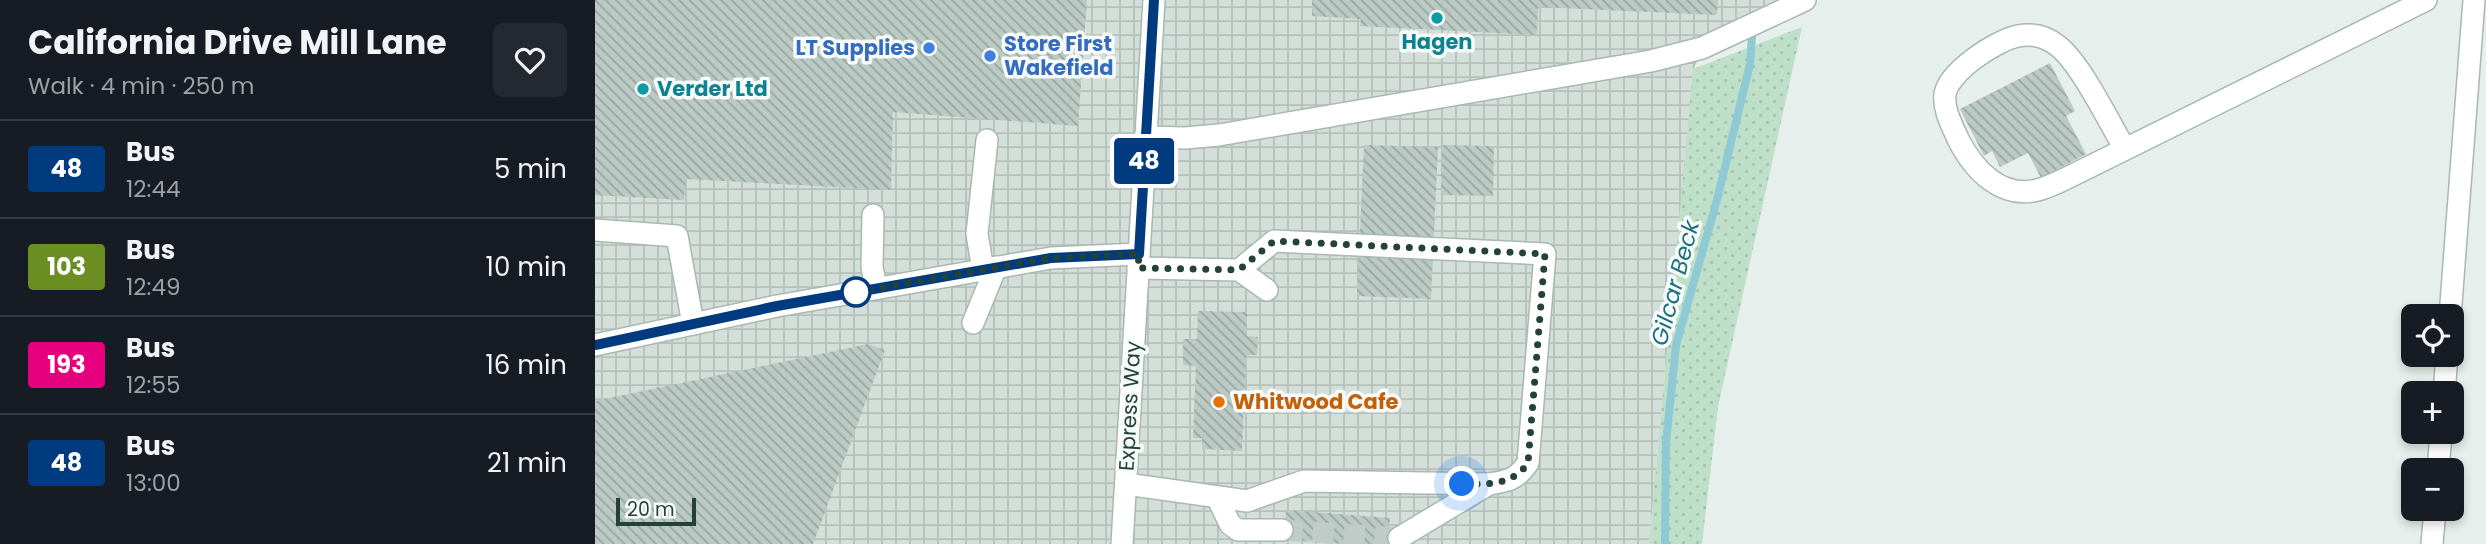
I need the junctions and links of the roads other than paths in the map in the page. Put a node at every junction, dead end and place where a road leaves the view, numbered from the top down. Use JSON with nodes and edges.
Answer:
{"nodes":[{"id":1,"x":1154,"y":0,"type":"edge"},
{"id":2,"x":1805,"y":0,"type":"edge"},
{"id":3,"x":2425,"y":0,"type":"edge"},
{"id":4,"x":2474,"y":0,"type":"edge"},
{"id":5,"x":1146,"y":136,"type":"junction"},
{"id":6,"x":987,"y":140,"type":"dead end"},
{"id":7,"x":2125,"y":149,"type":"junction"},
{"id":8,"x":873,"y":215,"type":"dead end"},
{"id":9,"x":595,"y":230,"type":"edge"},
{"id":10,"x":1138,"y":261,"type":"junction"},
{"id":11,"x":989,"y":268,"type":"junction"},
{"id":12,"x":1239,"y":270,"type":"junction"},
{"id":13,"x":876,"y":288,"type":"junction"},
{"id":14,"x":1267,"y":290,"type":"dead end"},
{"id":15,"x":2450,"y":304,"type":"edge"},
{"id":16,"x":973,"y":323,"type":"dead end"},
{"id":17,"x":693,"y":324,"type":"junction"},
{"id":18,"x":595,"y":345,"type":"edge"},
{"id":19,"x":1126,"y":484,"type":"junction"},
{"id":20,"x":1489,"y":484,"type":"junction"},
{"id":21,"x":1217,"y":497,"type":"junction"},
{"id":22,"x":2434,"y":521,"type":"edge"},
{"id":23,"x":1282,"y":530,"type":"tunnel mouth"},
{"id":24,"x":1399,"y":538,"type":"dead end"},
{"id":25,"x":1122,"y":544,"type":"edge"},
{"id":26,"x":2432,"y":544,"type":"edge"}],
"edges":[{"from":1,"to":5,"type":"street","name":"Express Way"},
{"from":2,"to":5,"type":"street"},
{"from":3,"to":7,"type":"street"},
{"from":4,"to":15,"type":"street"},
{"from":5,"to":10,"type":"street","name":"Express Way"},
{"from":6,"to":11,"type":"street"},
{"from":7,"to":7,"type":"street"},
{"from":8,"to":13,"type":"street"},
{"from":9,"to":17,"type":"street"},
{"from":10,"to":11,"type":"street"},
{"from":10,"to":12,"type":"street"},
{"from":10,"to":19,"type":"street","name":"Express Way"},
{"from":11,"to":13,"type":"street"},
{"from":11,"to":16,"type":"street"},
{"from":12,"to":14,"type":"street"},
{"from":12,"to":20,"type":"street"},
{"from":13,"to":17,"type":"street"},
{"from":17,"to":18,"type":"street"},
{"from":19,"to":21,"type":"street"},
{"from":19,"to":25,"type":"street","name":"Express Way"},
{"from":20,"to":21,"type":"street"},
{"from":20,"to":24,"type":"street"},
{"from":21,"to":23,"type":"street"},
{"from":22,"to":26,"type":"street"}]}
